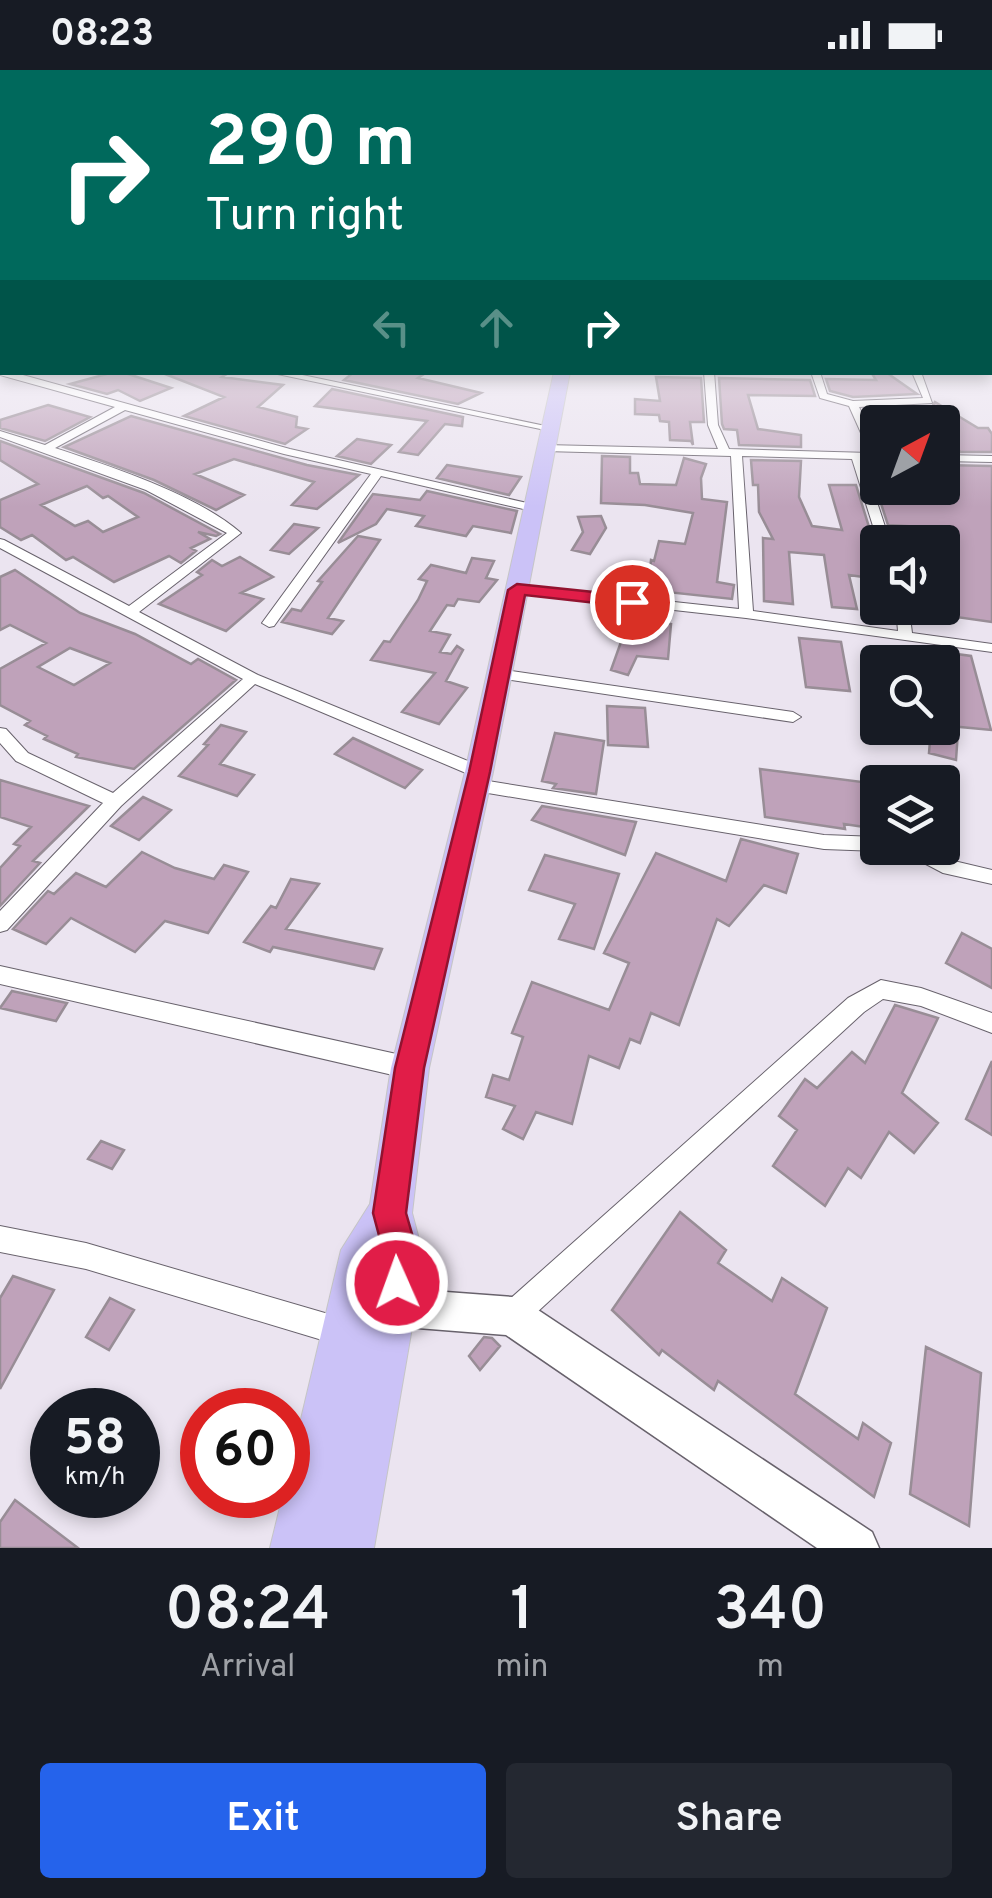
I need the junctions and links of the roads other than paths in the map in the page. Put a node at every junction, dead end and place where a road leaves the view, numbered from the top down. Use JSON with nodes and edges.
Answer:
{"nodes":[{"id":1,"x":12,"y":375,"type":"edge"},
{"id":2,"x":57,"y":375,"type":"edge"},
{"id":3,"x":284,"y":375,"type":"edge"},
{"id":4,"x":561,"y":375,"type":"edge"},
{"id":5,"x":709,"y":375,"type":"edge"},
{"id":6,"x":816,"y":375,"type":"edge"},
{"id":7,"x":917,"y":375,"type":"edge"},
{"id":8,"x":40,"y":382,"type":"junction"},
{"id":9,"x":853,"y":404,"type":"junction"},
{"id":10,"x":124,"y":406,"type":"junction"},
{"id":11,"x":860,"y":419,"type":"edge"},
{"id":12,"x":0,"y":434,"type":"edge"},
{"id":13,"x":547,"y":438,"type":"junction"},
{"id":14,"x":46,"y":449,"type":"junction"},
{"id":15,"x":731,"y":453,"type":"junction"},
{"id":16,"x":857,"y":456,"type":"joint"},
{"id":17,"x":960,"y":458,"type":"edge"},
{"id":18,"x":992,"y":459,"type":"edge"},
{"id":19,"x":378,"y":473,"type":"junction"},
{"id":20,"x":532,"y":508,"type":"junction"},
{"id":21,"x":879,"y":525,"type":"edge"},
{"id":22,"x":0,"y":543,"type":"edge"},
{"id":23,"x":517,"y":590,"type":"junction"},
{"id":24,"x":129,"y":613,"type":"junction"},
{"id":25,"x":746,"y":614,"type":"junction"},
{"id":26,"x":269,"y":623,"type":"dead end"},
{"id":27,"x":904,"y":625,"type":"edge"},
{"id":28,"x":905,"y":636,"type":"junction"},
{"id":29,"x":992,"y":648,"type":"edge"},
{"id":30,"x":498,"y":674,"type":"junction"},
{"id":31,"x":253,"y":678,"type":"junction"},
{"id":32,"x":793,"y":717,"type":"dead end"},
{"id":33,"x":0,"y":733,"type":"edge"},
{"id":34,"x":478,"y":778,"type":"junction"},
{"id":35,"x":114,"y":801,"type":"junction"},
{"id":36,"x":860,"y":843,"type":"edge"},
{"id":37,"x":944,"y":865,"type":"edge"},
{"id":38,"x":992,"y":877,"type":"edge"},
{"id":39,"x":0,"y":924,"type":"edge"},
{"id":40,"x":0,"y":975,"type":"edge"},
{"id":41,"x":992,"y":1024,"type":"edge"},
{"id":42,"x":410,"y":1068,"type":"junction"},
{"id":43,"x":390,"y":1213,"type":"junction"},
{"id":44,"x":0,"y":1239,"type":"edge"},
{"id":45,"x":392,"y":1307,"type":"junction"},
{"id":46,"x":512,"y":1316,"type":"junction"},
{"id":47,"x":343,"y":1332,"type":"junction"},
{"id":48,"x":297,"y":1548,"type":"edge"},
{"id":49,"x":347,"y":1548,"type":"edge"},
{"id":50,"x":856,"y":1548,"type":"edge"}],
"edges":[{"from":1,"to":8,"type":"street"},
{"from":2,"to":8,"type":"street"},
{"from":3,"to":13,"type":"street"},
{"from":4,"to":13,"type":"main road"},
{"from":5,"to":15,"type":"street"},
{"from":6,"to":9,"type":"street"},
{"from":7,"to":9,"type":"street"},
{"from":8,"to":10,"type":"street"},
{"from":9,"to":11,"type":"street"},
{"from":10,"to":14,"type":"street"},
{"from":10,"to":19,"type":"street"},
{"from":12,"to":14,"type":"street"},
{"from":13,"to":15,"type":"street"},
{"from":13,"to":20,"type":"main road"},
{"from":14,"to":24,"type":"street"},
{"from":15,"to":16,"type":"street"},
{"from":15,"to":25,"type":"street"},
{"from":16,"to":21,"type":"street"},
{"from":17,"to":18,"type":"street"},
{"from":19,"to":20,"type":"street"},
{"from":19,"to":26,"type":"street"},
{"from":20,"to":23,"type":"main road"},
{"from":22,"to":24,"type":"street"},
{"from":23,"to":25,"type":"street"},
{"from":23,"to":30,"type":"main road"},
{"from":24,"to":31,"type":"street"},
{"from":25,"to":28,"type":"street"},
{"from":27,"to":28,"type":"street"},
{"from":28,"to":29,"type":"street"},
{"from":30,"to":32,"type":"street"},
{"from":30,"to":34,"type":"main road"},
{"from":31,"to":34,"type":"street"},
{"from":31,"to":35,"type":"street"},
{"from":33,"to":35,"type":"street"},
{"from":34,"to":36,"type":"street"},
{"from":34,"to":42,"type":"main road"},
{"from":35,"to":39,"type":"street"},
{"from":37,"to":38,"type":"street"},
{"from":40,"to":42,"type":"street"},
{"from":41,"to":46,"type":"street"},
{"from":42,"to":43,"type":"main road"},
{"from":43,"to":45,"type":"main road"},
{"from":43,"to":47,"type":"main road"},
{"from":44,"to":47,"type":"street"},
{"from":45,"to":46,"type":"street"},
{"from":45,"to":49,"type":"main road"},
{"from":46,"to":50,"type":"street"},
{"from":47,"to":48,"type":"main road"}]}
